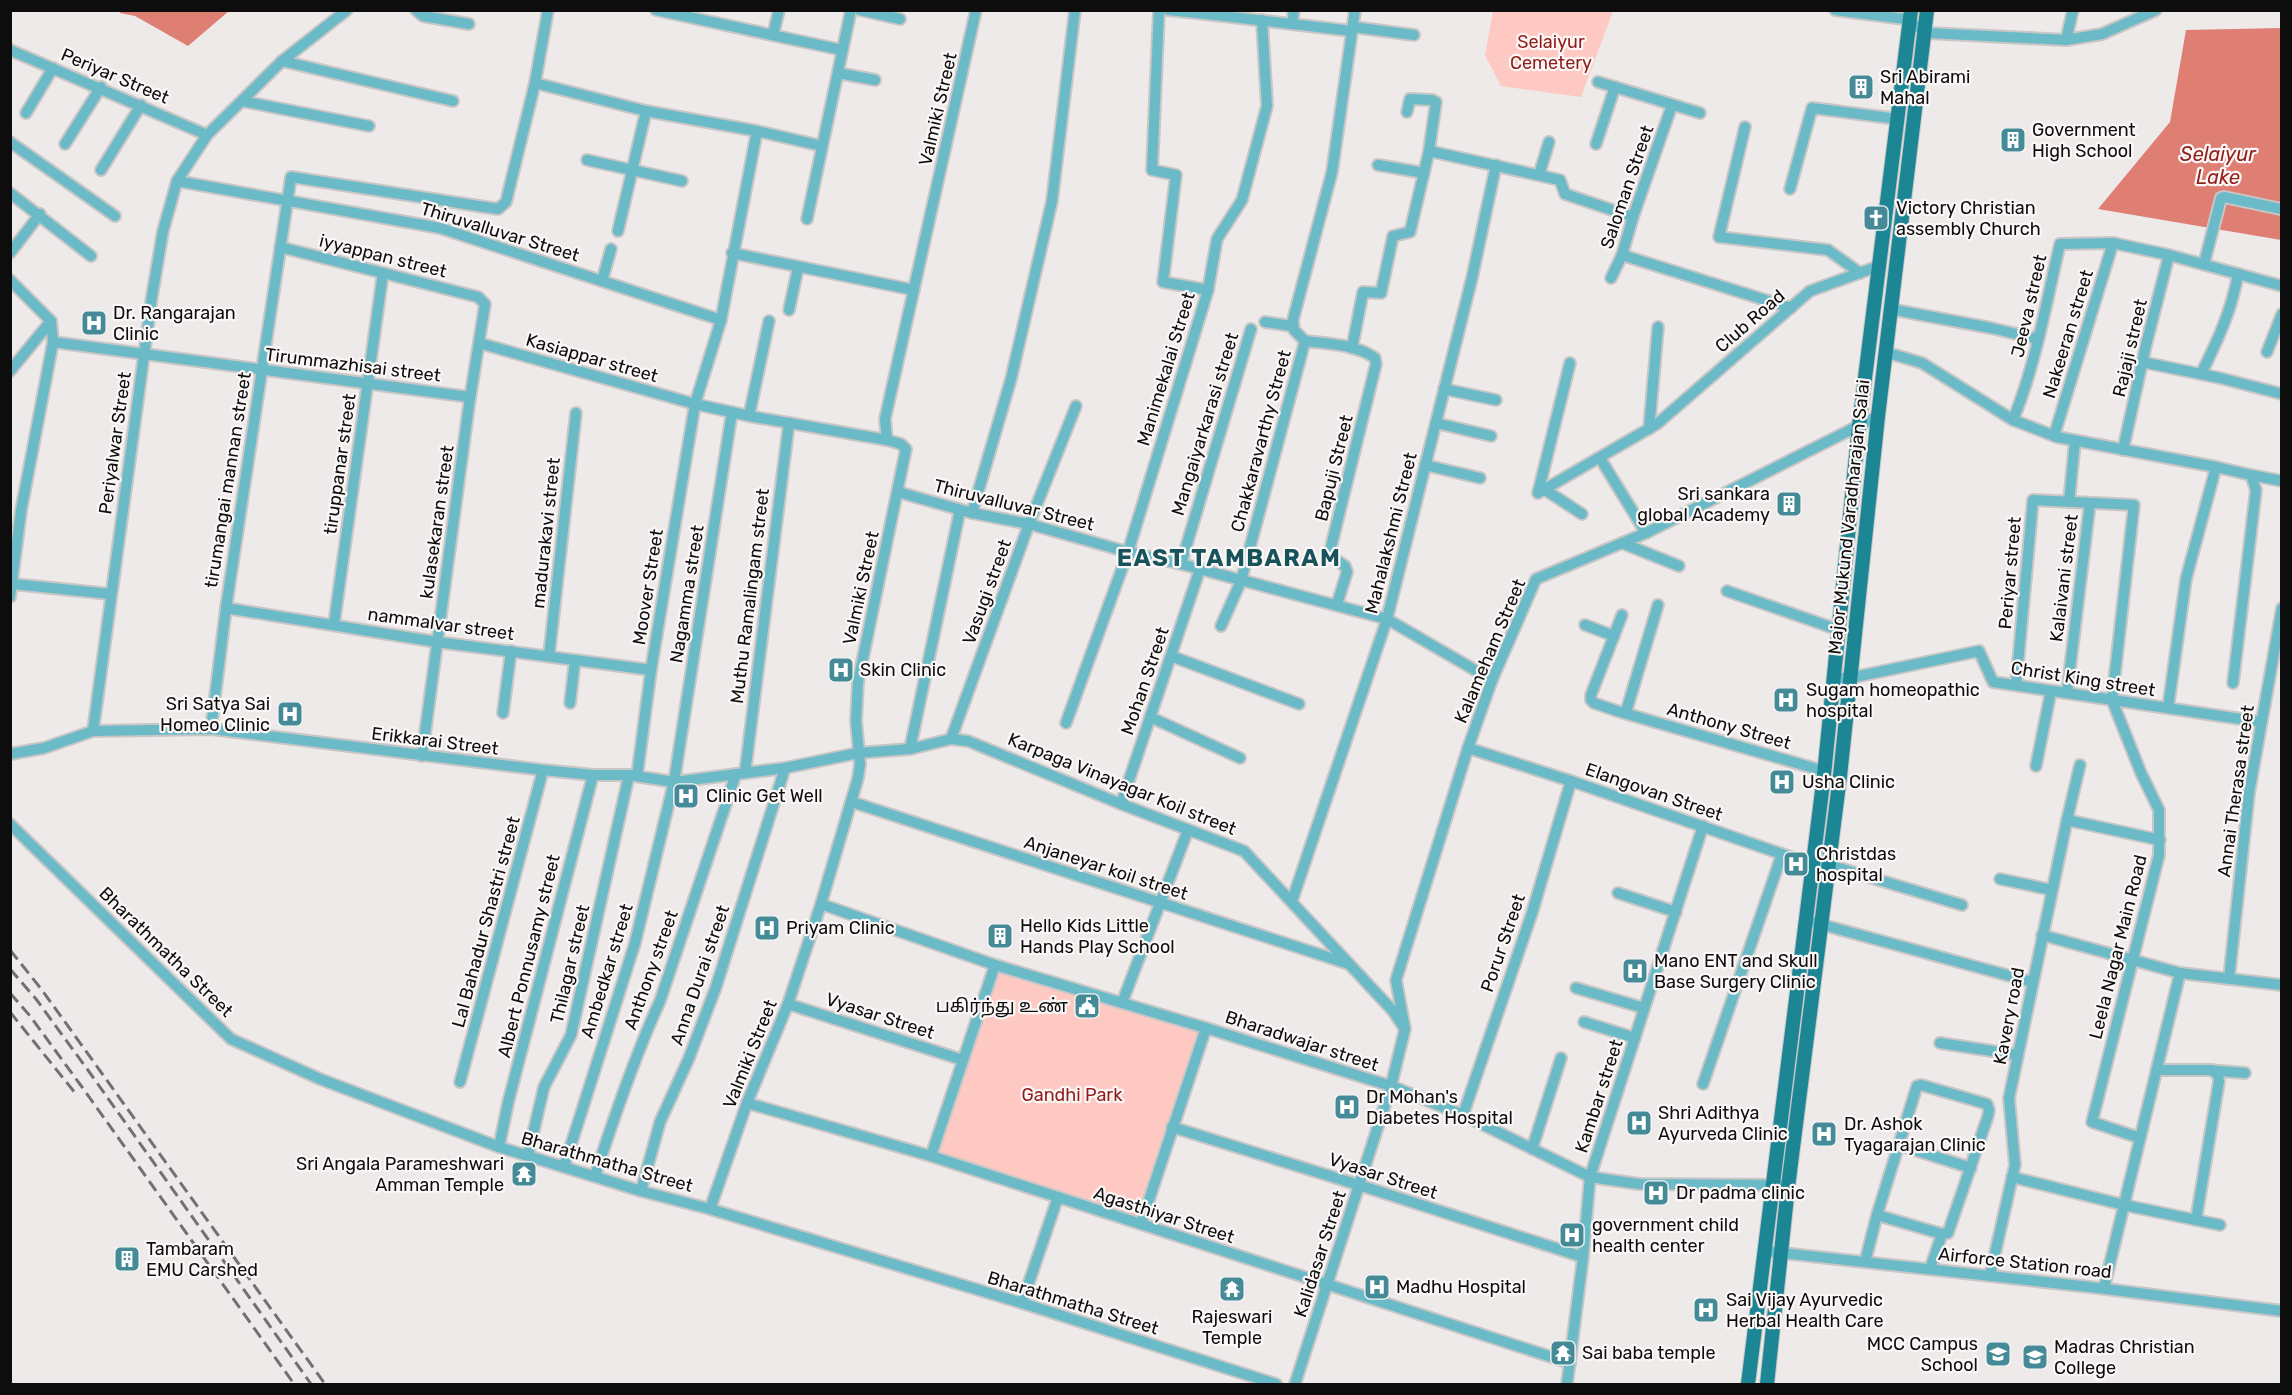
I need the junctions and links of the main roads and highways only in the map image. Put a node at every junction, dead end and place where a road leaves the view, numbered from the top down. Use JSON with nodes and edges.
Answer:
{"nodes":[{"id":1,"x":1927,"y":10,"type":"edge"},
{"id":2,"x":1910,"y":16,"type":"edge"},
{"id":3,"x":1748,"y":1384,"type":"edge"},
{"id":4,"x":1767,"y":1384,"type":"edge"}],
"edges":[{"from":1,"to":4,"type":"main road","name":"Major Mukund Varadharajan Salai"},
{"from":2,"to":3,"type":"main road","name":"Major Mukund Varadharajan Salai"}]}
